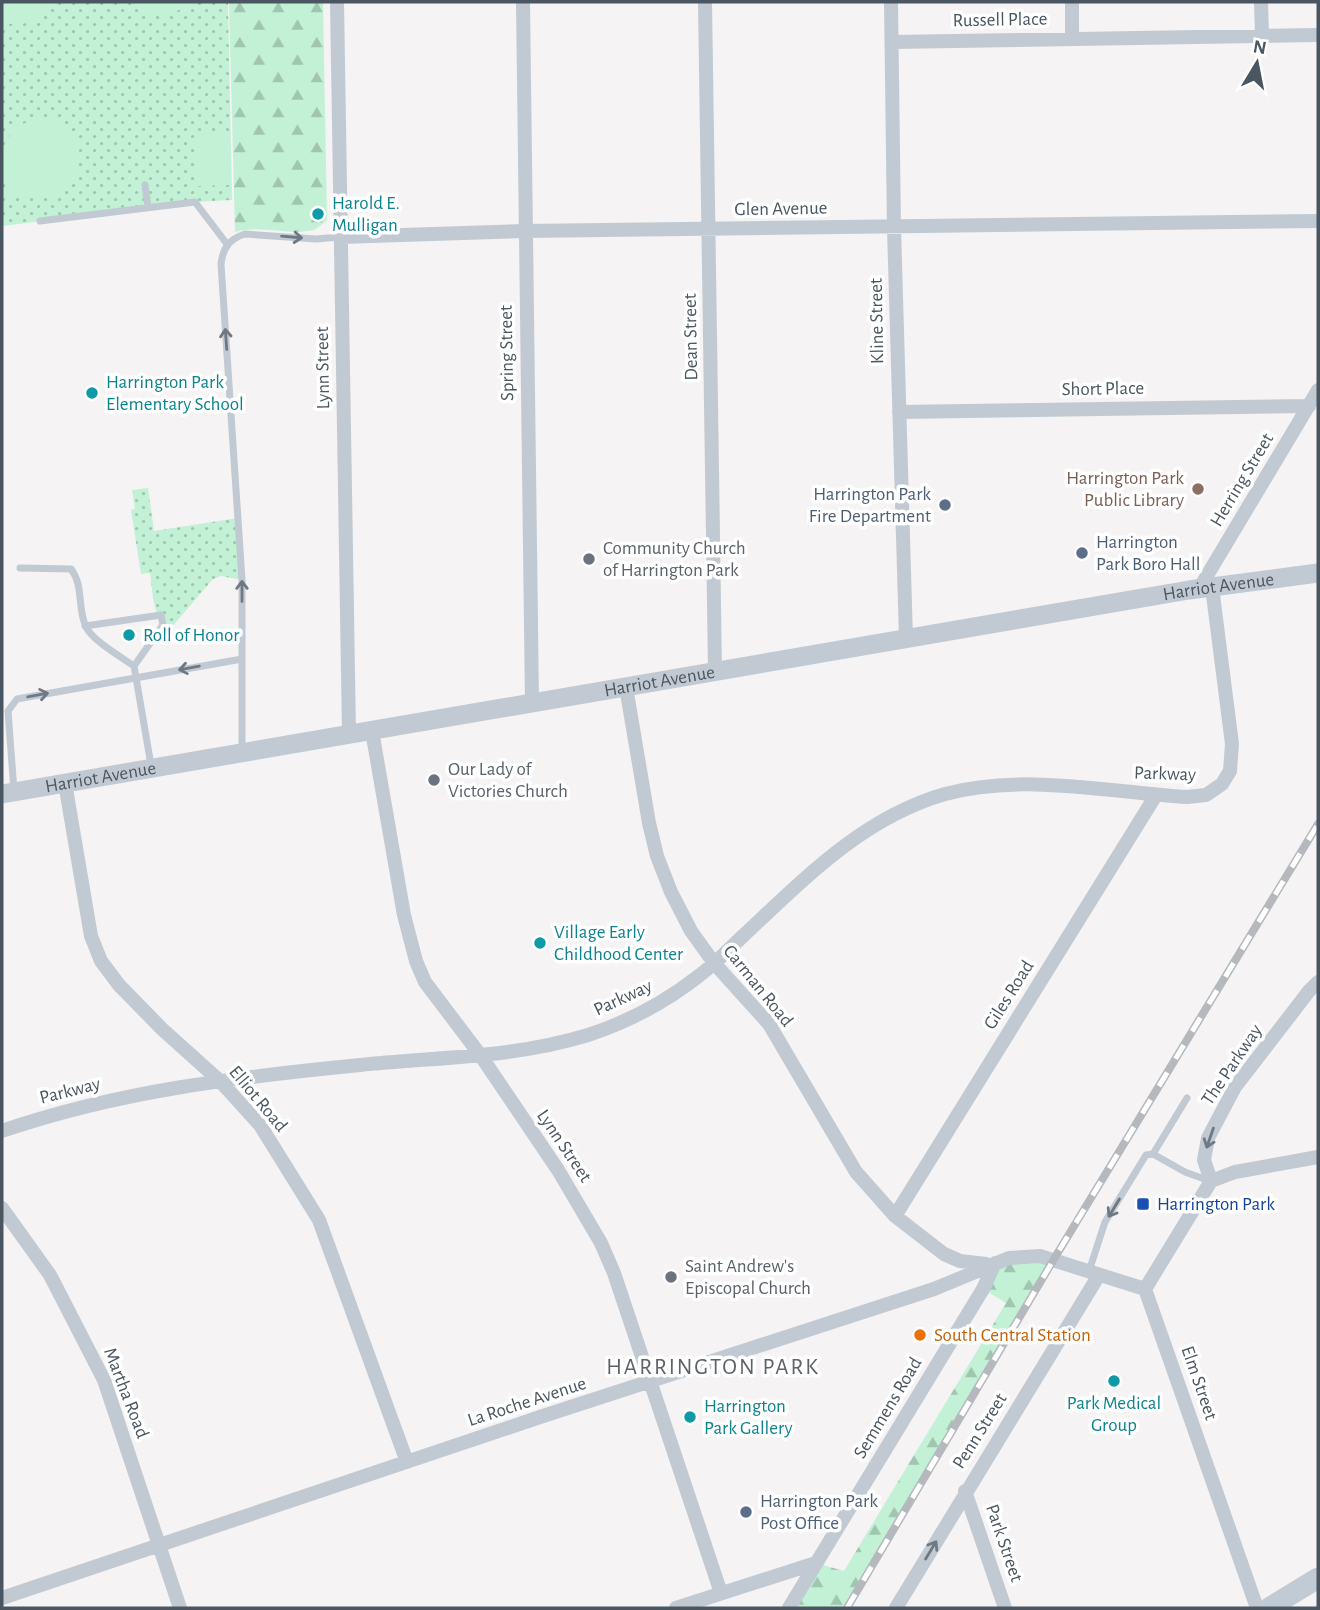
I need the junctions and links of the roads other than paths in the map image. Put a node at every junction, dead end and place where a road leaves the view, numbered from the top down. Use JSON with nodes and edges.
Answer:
{"nodes":[{"id":1,"x":337,"y":2,"type":"edge"},
{"id":2,"x":523,"y":2,"type":"edge"},
{"id":3,"x":705,"y":2,"type":"edge"},
{"id":4,"x":891,"y":2,"type":"edge"},
{"id":5,"x":1072,"y":2,"type":"edge"},
{"id":6,"x":1261,"y":2,"type":"edge"},
{"id":7,"x":1262,"y":35,"type":"junction"},
{"id":8,"x":1318,"y":35,"type":"edge"},
{"id":9,"x":1072,"y":38,"type":"junction"},
{"id":10,"x":892,"y":42,"type":"junction"},
{"id":11,"x":145,"y":185,"type":"dead end"},
{"id":12,"x":148,"y":207,"type":"junction"},
{"id":13,"x":1318,"y":220,"type":"edge"},
{"id":14,"x":40,"y":221,"type":"dead end"},
{"id":15,"x":894,"y":228,"type":"junction"},
{"id":16,"x":709,"y":229,"type":"junction"},
{"id":17,"x":524,"y":231,"type":"junction"},
{"id":18,"x":340,"y":237,"type":"junction"},
{"id":19,"x":227,"y":244,"type":"junction"},
{"id":20,"x":1318,"y":390,"type":"edge"},
{"id":21,"x":1309,"y":405,"type":"junction"},
{"id":22,"x":899,"y":411,"type":"junction"},
{"id":23,"x":20,"y":568,"type":"dead end"},
{"id":24,"x":1318,"y":573,"type":"edge"},
{"id":25,"x":1205,"y":588,"type":"junction"},
{"id":26,"x":85,"y":626,"type":"junction"},
{"id":27,"x":906,"y":639,"type":"junction"},
{"id":28,"x":242,"y":659,"type":"junction"},
{"id":29,"x":134,"y":666,"type":"junction"},
{"id":30,"x":715,"y":671,"type":"junction"},
{"id":31,"x":137,"y":678,"type":"junction"},
{"id":32,"x":626,"y":687,"type":"junction"},
{"id":33,"x":532,"y":703,"type":"junction"},
{"id":34,"x":372,"y":731,"type":"junction"},
{"id":35,"x":349,"y":734,"type":"junction"},
{"id":36,"x":243,"y":752,"type":"junction"},
{"id":37,"x":151,"y":768,"type":"junction"},
{"id":38,"x":65,"y":783,"type":"junction"},
{"id":39,"x":8,"y":793,"type":"edge"},
{"id":40,"x":1156,"y":795,"type":"junction"},
{"id":41,"x":714,"y":963,"type":"junction"},
{"id":42,"x":1318,"y":982,"type":"edge"},
{"id":43,"x":481,"y":1056,"type":"junction"},
{"id":44,"x":221,"y":1082,"type":"junction"},
{"id":45,"x":1187,"y":1098,"type":"dead end"},
{"id":46,"x":2,"y":1132,"type":"edge"},
{"id":47,"x":1153,"y":1154,"type":"junction"},
{"id":48,"x":1318,"y":1157,"type":"edge"},
{"id":49,"x":1211,"y":1181,"type":"junction"},
{"id":50,"x":2,"y":1208,"type":"edge"},
{"id":51,"x":895,"y":1216,"type":"junction"},
{"id":52,"x":995,"y":1263,"type":"junction"},
{"id":53,"x":1094,"y":1273,"type":"junction"},
{"id":54,"x":1145,"y":1289,"type":"junction"},
{"id":55,"x":651,"y":1381,"type":"junction"},
{"id":56,"x":407,"y":1462,"type":"junction"},
{"id":57,"x":965,"y":1491,"type":"junction"},
{"id":58,"x":160,"y":1546,"type":"junction"},
{"id":59,"x":816,"y":1563,"type":"junction"},
{"id":60,"x":1318,"y":1578,"type":"edge"},
{"id":61,"x":721,"y":1593,"type":"junction"},
{"id":62,"x":2,"y":1598,"type":"edge"},
{"id":63,"x":180,"y":1608,"type":"edge"},
{"id":64,"x":676,"y":1608,"type":"edge"},
{"id":65,"x":789,"y":1608,"type":"edge"},
{"id":66,"x":896,"y":1608,"type":"edge"},
{"id":67,"x":1005,"y":1608,"type":"edge"},
{"id":68,"x":1257,"y":1608,"type":"edge"},
{"id":69,"x":1269,"y":1608,"type":"edge"}],
"edges":[{"from":1,"to":18,"type":"street","name":"Lynn Street"},
{"from":2,"to":17,"type":"street","name":"Spring Street"},
{"from":3,"to":16,"type":"street","name":"Dean Street"},
{"from":4,"to":10,"type":"street","name":"Kline Street"},
{"from":5,"to":9,"type":"street"},
{"from":6,"to":7,"type":"street"},
{"from":7,"to":8,"type":"street","name":"Russell Place"},
{"from":7,"to":9,"type":"street","name":"Russell Place"},
{"from":9,"to":10,"type":"street","name":"Russell Place"},
{"from":10,"to":15,"type":"street","name":"Kline Street"},
{"from":11,"to":12,"type":"lane"},
{"from":12,"to":14,"type":"lane"},
{"from":12,"to":19,"type":"lane"},
{"from":13,"to":15,"type":"street","name":"Glen Avenue"},
{"from":15,"to":16,"type":"street","name":"Glen Avenue"},
{"from":15,"to":22,"type":"street","name":"Kline Street"},
{"from":16,"to":17,"type":"street","name":"Glen Avenue"},
{"from":16,"to":30,"type":"street","name":"Dean Street"},
{"from":17,"to":18,"type":"street","name":"Glen Avenue"},
{"from":17,"to":33,"type":"street","name":"Spring Street"},
{"from":19,"to":18,"type":"lane","name":"Glen Avenue","one_way":true},
{"from":18,"to":35,"type":"street","name":"Lynn Street"},
{"from":28,"to":19,"type":"lane","one_way":true},
{"from":20,"to":21,"type":"street","name":"Herring Street"},
{"from":21,"to":22,"type":"street","name":"Short Place"},
{"from":21,"to":25,"type":"street","name":"Herring Street"},
{"from":22,"to":27,"type":"street","name":"Kline Street"},
{"from":23,"to":26,"type":"lane"},
{"from":24,"to":25,"type":"street","name":"Harriot Avenue"},
{"from":25,"to":27,"type":"street","name":"Harriot Avenue"},
{"from":25,"to":40,"type":"street","name":"Parkway"},
{"from":26,"to":29,"type":"lane"},
{"from":26,"to":29,"type":"lane"},
{"from":27,"to":30,"type":"street","name":"Harriot Avenue"},
{"from":28,"to":31,"type":"lane","one_way":true},
{"from":28,"to":36,"type":"lane"},
{"from":29,"to":31,"type":"lane"},
{"from":30,"to":32,"type":"street","name":"Harriot Avenue"},
{"from":31,"to":37,"type":"lane"},
{"from":39,"to":31,"type":"lane","one_way":true},
{"from":32,"to":33,"type":"street","name":"Harriot Avenue"},
{"from":32,"to":41,"type":"street","name":"Carman Road"},
{"from":33,"to":34,"type":"street","name":"Harriot Avenue"},
{"from":34,"to":35,"type":"street","name":"Harriot Avenue"},
{"from":34,"to":43,"type":"street","name":"Lynn Street"},
{"from":35,"to":36,"type":"street","name":"Harriot Avenue"},
{"from":36,"to":37,"type":"street","name":"Harriot Avenue"},
{"from":37,"to":38,"type":"street","name":"Harriot Avenue"},
{"from":38,"to":39,"type":"street","name":"Harriot Avenue"},
{"from":38,"to":44,"type":"street","name":"Elliot Road"},
{"from":40,"to":41,"type":"street","name":"Parkway"},
{"from":40,"to":51,"type":"street","name":"Giles Road"},
{"from":41,"to":43,"type":"street","name":"Parkway"},
{"from":41,"to":51,"type":"street","name":"Carman Road"},
{"from":42,"to":49,"type":"street","name":"The Parkway","one_way":true},
{"from":43,"to":44,"type":"street","name":"Parkway"},
{"from":43,"to":55,"type":"street","name":"Lynn Street"},
{"from":44,"to":46,"type":"street","name":"Parkway"},
{"from":44,"to":56,"type":"street","name":"Elliot Road"},
{"from":45,"to":47,"type":"lane"},
{"from":47,"to":49,"type":"lane"},
{"from":47,"to":53,"type":"lane","one_way":true},
{"from":48,"to":49,"type":"street"},
{"from":49,"to":54,"type":"street"},
{"from":50,"to":58,"type":"street","name":"Martha Road"},
{"from":51,"to":52,"type":"street","name":"Carman Road"},
{"from":52,"to":53,"type":"street","name":"La Roche Avenue"},
{"from":52,"to":55,"type":"street","name":"La Roche Avenue"},
{"from":52,"to":59,"type":"street","name":"Semmens Road"},
{"from":53,"to":54,"type":"street","name":"La Roche Avenue"},
{"from":53,"to":57,"type":"street","name":"Penn Street"},
{"from":54,"to":68,"type":"street","name":"Elm Street"},
{"from":55,"to":56,"type":"street","name":"La Roche Avenue"},
{"from":55,"to":61,"type":"street","name":"Lynn Street"},
{"from":56,"to":58,"type":"street","name":"La Roche Avenue"},
{"from":66,"to":57,"type":"street","name":"Penn Street","one_way":true},
{"from":57,"to":67,"type":"street","name":"Park Street"},
{"from":58,"to":62,"type":"street","name":"La Roche Avenue"},
{"from":58,"to":63,"type":"street","name":"Martha Road"},
{"from":59,"to":61,"type":"street"},
{"from":59,"to":65,"type":"street","name":"Semmens Road"},
{"from":60,"to":69,"type":"main road"},
{"from":61,"to":64,"type":"street"}]}
